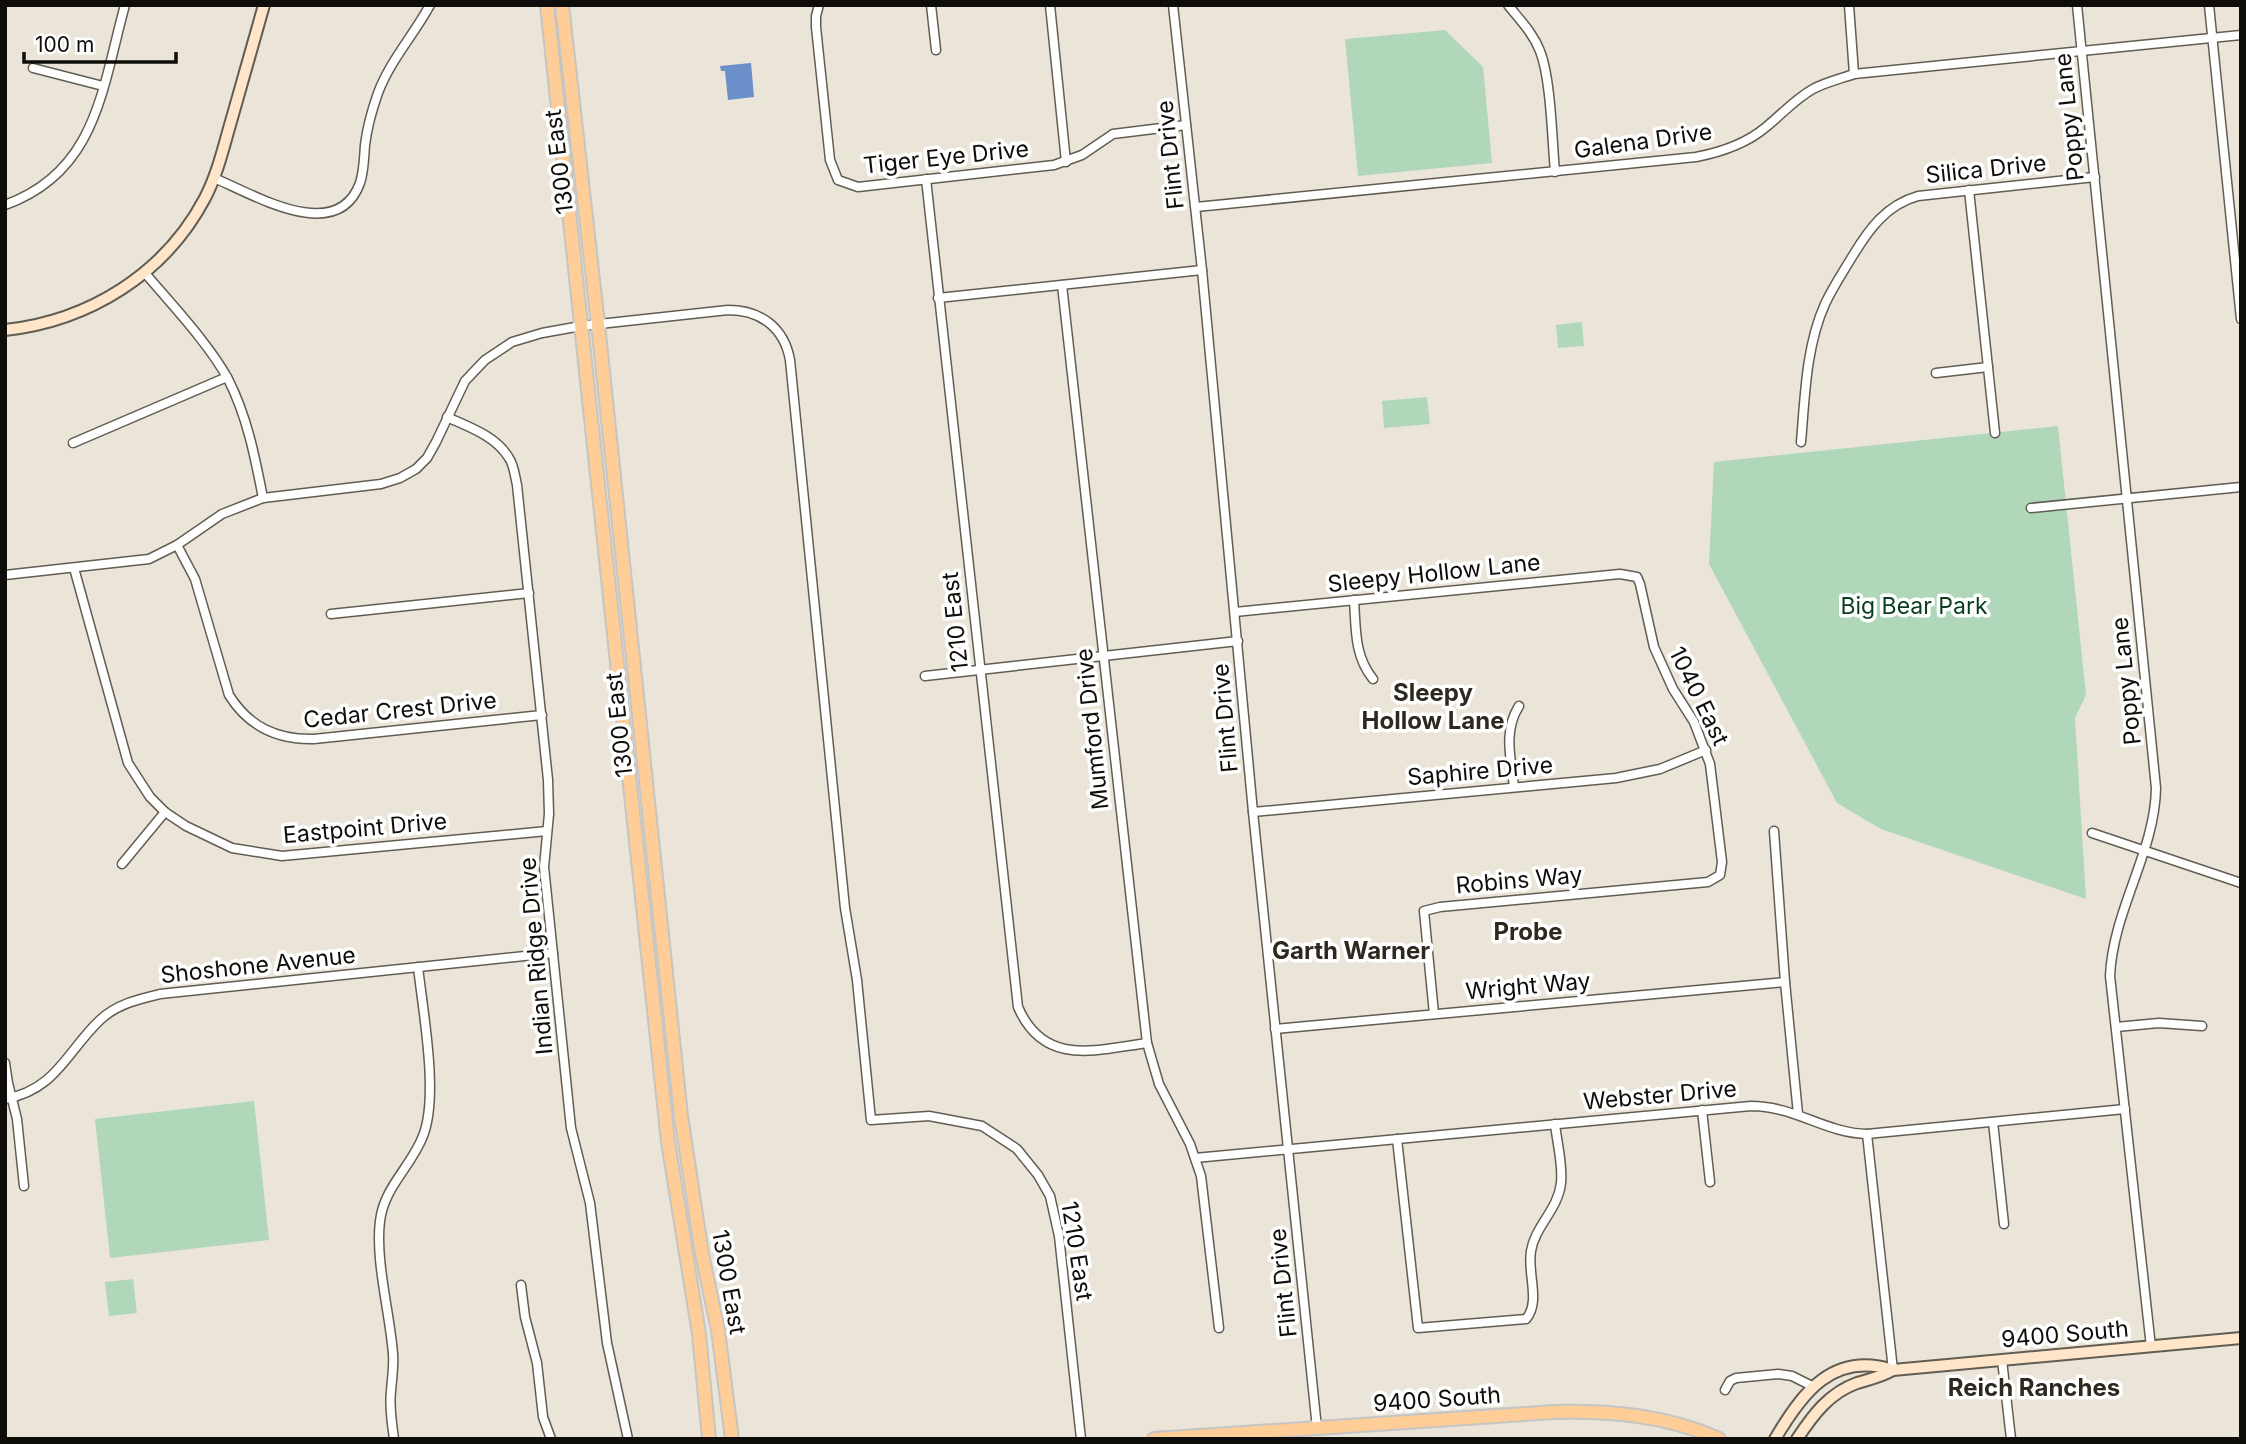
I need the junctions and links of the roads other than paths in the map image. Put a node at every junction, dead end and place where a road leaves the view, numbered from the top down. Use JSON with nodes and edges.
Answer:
{"nodes":[{"id":1,"x":125,"y":5,"type":"edge"},
{"id":2,"x":264,"y":5,"type":"edge"},
{"id":3,"x":430,"y":5,"type":"edge"},
{"id":4,"x":547,"y":5,"type":"edge"},
{"id":5,"x":562,"y":5,"type":"edge"},
{"id":6,"x":819,"y":5,"type":"edge"},
{"id":7,"x":931,"y":5,"type":"edge"},
{"id":8,"x":1050,"y":5,"type":"edge"},
{"id":9,"x":1173,"y":5,"type":"edge"},
{"id":10,"x":1508,"y":5,"type":"edge"},
{"id":11,"x":1849,"y":5,"type":"edge"},
{"id":12,"x":2077,"y":5,"type":"edge"},
{"id":13,"x":2209,"y":5,"type":"edge"},
{"id":14,"x":2241,"y":35,"type":"edge"},
{"id":15,"x":2213,"y":38,"type":"junction"},
{"id":16,"x":936,"y":50,"type":"dead end"},
{"id":17,"x":2082,"y":51,"type":"junction"},
{"id":18,"x":33,"y":68,"type":"dead end"},
{"id":19,"x":1854,"y":74,"type":"junction"},
{"id":20,"x":103,"y":86,"type":"junction"},
{"id":21,"x":1186,"y":125,"type":"junction"},
{"id":22,"x":1066,"y":162,"type":"junction"},
{"id":23,"x":1555,"y":172,"type":"junction"},
{"id":24,"x":2095,"y":177,"type":"junction"},
{"id":25,"x":214,"y":178,"type":"junction"},
{"id":26,"x":926,"y":179,"type":"junction"},
{"id":27,"x":1969,"y":190,"type":"junction"},
{"id":28,"x":5,"y":205,"type":"edge"},
{"id":29,"x":1196,"y":207,"type":"junction"},
{"id":30,"x":1202,"y":270,"type":"junction"},
{"id":31,"x":145,"y":273,"type":"junction"},
{"id":32,"x":1062,"y":285,"type":"junction"},
{"id":33,"x":939,"y":298,"type":"junction"},
{"id":34,"x":2241,"y":319,"type":"edge"},
{"id":35,"x":598,"y":324,"type":"junction"},
{"id":36,"x":581,"y":326,"type":"junction"},
{"id":37,"x":5,"y":330,"type":"edge"},
{"id":38,"x":1988,"y":367,"type":"junction"},
{"id":39,"x":1936,"y":373,"type":"dead end"},
{"id":40,"x":227,"y":377,"type":"junction"},
{"id":41,"x":447,"y":417,"type":"junction"},
{"id":42,"x":1995,"y":433,"type":"dead end"},
{"id":43,"x":1801,"y":442,"type":"dead end"},
{"id":44,"x":73,"y":443,"type":"dead end"},
{"id":45,"x":2241,"y":487,"type":"edge"},
{"id":46,"x":263,"y":498,"type":"junction"},
{"id":47,"x":2127,"y":499,"type":"junction"},
{"id":48,"x":2031,"y":508,"type":"dead end"},
{"id":49,"x":177,"y":544,"type":"junction"},
{"id":50,"x":74,"y":568,"type":"junction"},
{"id":51,"x":5,"y":575,"type":"edge"},
{"id":52,"x":1637,"y":577,"type":"joint"},
{"id":53,"x":529,"y":593,"type":"junction"},
{"id":54,"x":1354,"y":600,"type":"junction"},
{"id":55,"x":1235,"y":612,"type":"junction"},
{"id":56,"x":331,"y":614,"type":"dead end"},
{"id":57,"x":1238,"y":641,"type":"junction"},
{"id":58,"x":1103,"y":656,"type":"junction"},
{"id":59,"x":979,"y":670,"type":"junction"},
{"id":60,"x":925,"y":676,"type":"dead end"},
{"id":61,"x":1373,"y":679,"type":"dead end"},
{"id":62,"x":1519,"y":706,"type":"dead end"},
{"id":63,"x":542,"y":715,"type":"junction"},
{"id":64,"x":1706,"y":750,"type":"junction"},
{"id":65,"x":1514,"y":788,"type":"junction"},
{"id":66,"x":1253,"y":811,"type":"junction"},
{"id":67,"x":165,"y":812,"type":"junction"},
{"id":68,"x":547,"y":831,"type":"junction"},
{"id":69,"x":1774,"y":831,"type":"dead end"},
{"id":70,"x":2092,"y":833,"type":"dead end"},
{"id":71,"x":2143,"y":850,"type":"junction"},
{"id":72,"x":122,"y":864,"type":"dead end"},
{"id":73,"x":1720,"y":876,"type":"joint"},
{"id":74,"x":2241,"y":883,"type":"edge"},
{"id":75,"x":553,"y":953,"type":"junction"},
{"id":76,"x":418,"y":967,"type":"junction"},
{"id":77,"x":1785,"y":982,"type":"junction"},
{"id":78,"x":1434,"y":1014,"type":"junction"},
{"id":79,"x":2202,"y":1026,"type":"dead end"},
{"id":80,"x":2116,"y":1027,"type":"junction"},
{"id":81,"x":1275,"y":1029,"type":"junction"},
{"id":82,"x":1147,"y":1043,"type":"junction"},
{"id":83,"x":5,"y":1063,"type":"edge"},
{"id":84,"x":9,"y":1099,"type":"edge"},
{"id":85,"x":2124,"y":1109,"type":"junction"},
{"id":86,"x":1702,"y":1110,"type":"junction"},
{"id":87,"x":1798,"y":1114,"type":"junction"},
{"id":88,"x":1993,"y":1122,"type":"junction"},
{"id":89,"x":1555,"y":1124,"type":"junction"},
{"id":90,"x":1867,"y":1134,"type":"junction"},
{"id":91,"x":1397,"y":1139,"type":"junction"},
{"id":92,"x":1288,"y":1150,"type":"junction"},
{"id":93,"x":1195,"y":1158,"type":"junction"},
{"id":94,"x":1710,"y":1182,"type":"dead end"},
{"id":95,"x":24,"y":1186,"type":"dead end"},
{"id":96,"x":2004,"y":1224,"type":"dead end"},
{"id":97,"x":521,"y":1285,"type":"dead end"},
{"id":98,"x":1219,"y":1328,"type":"dead end"},
{"id":99,"x":2241,"y":1338,"type":"edge"},
{"id":100,"x":2151,"y":1347,"type":"junction"},
{"id":101,"x":2003,"y":1360,"type":"junction"},
{"id":102,"x":1893,"y":1370,"type":"junction"},
{"id":103,"x":1812,"y":1386,"type":"junction"},
{"id":104,"x":1725,"y":1390,"type":"dead end"},
{"id":105,"x":1317,"y":1428,"type":"junction"},
{"id":106,"x":394,"y":1439,"type":"edge"},
{"id":107,"x":551,"y":1439,"type":"edge"},
{"id":108,"x":628,"y":1439,"type":"edge"},
{"id":109,"x":709,"y":1439,"type":"edge"},
{"id":110,"x":732,"y":1439,"type":"edge"},
{"id":111,"x":1081,"y":1439,"type":"edge"},
{"id":112,"x":1154,"y":1439,"type":"edge"},
{"id":113,"x":1719,"y":1439,"type":"edge"},
{"id":114,"x":1775,"y":1439,"type":"edge"},
{"id":115,"x":1797,"y":1439,"type":"edge"},
{"id":116,"x":2011,"y":1439,"type":"edge"}],
"edges":[{"from":1,"to":20,"type":"street"},
{"from":2,"to":25,"type":"main road"},
{"from":3,"to":25,"type":"street"},
{"from":4,"to":36,"type":"main road","name":"1300 East"},
{"from":5,"to":35,"type":"main road","name":"1300 East"},
{"from":6,"to":26,"type":"street","name":"Tiger Eye Drive"},
{"from":7,"to":16,"type":"street"},
{"from":8,"to":22,"type":"street"},
{"from":9,"to":21,"type":"street","name":"Flint Drive"},
{"from":10,"to":23,"type":"street"},
{"from":11,"to":19,"type":"street"},
{"from":12,"to":17,"type":"street","name":"Poppy Lane"},
{"from":13,"to":15,"type":"street"},
{"from":14,"to":15,"type":"street","name":"Galena Drive"},
{"from":15,"to":17,"type":"street","name":"Galena Drive"},
{"from":15,"to":34,"type":"street"},
{"from":17,"to":19,"type":"street","name":"Galena Drive"},
{"from":17,"to":24,"type":"street","name":"Poppy Lane"},
{"from":18,"to":20,"type":"street"},
{"from":19,"to":23,"type":"street","name":"Galena Drive"},
{"from":20,"to":28,"type":"street"},
{"from":21,"to":22,"type":"street","name":"Tiger Eye Drive"},
{"from":21,"to":29,"type":"street","name":"Flint Drive"},
{"from":22,"to":26,"type":"street","name":"Tiger Eye Drive"},
{"from":23,"to":29,"type":"street","name":"Galena Drive"},
{"from":24,"to":27,"type":"street","name":"Silica Drive"},
{"from":24,"to":47,"type":"street","name":"Poppy Lane"},
{"from":25,"to":31,"type":"main road"},
{"from":26,"to":33,"type":"street","name":"1210 East"},
{"from":27,"to":38,"type":"street"},
{"from":27,"to":43,"type":"street","name":"Silica Drive"},
{"from":29,"to":30,"type":"street","name":"Flint Drive"},
{"from":30,"to":32,"type":"street"},
{"from":30,"to":55,"type":"street","name":"Flint Drive"},
{"from":31,"to":37,"type":"main road"},
{"from":31,"to":40,"type":"street"},
{"from":32,"to":33,"type":"street"},
{"from":32,"to":58,"type":"street","name":"Mumford Drive"},
{"from":33,"to":59,"type":"street","name":"1210 East"},
{"from":35,"to":36,"type":"street"},
{"from":35,"to":110,"type":"main road","name":"1300 East"},
{"from":35,"to":111,"type":"street","name":"1210 East"},
{"from":36,"to":41,"type":"street"},
{"from":36,"to":109,"type":"main road","name":"1300 East"},
{"from":38,"to":39,"type":"street"},
{"from":38,"to":42,"type":"street"},
{"from":40,"to":44,"type":"street"},
{"from":40,"to":46,"type":"street"},
{"from":41,"to":46,"type":"street"},
{"from":41,"to":53,"type":"street","name":"Indian Ridge Drive"},
{"from":45,"to":47,"type":"street"},
{"from":46,"to":49,"type":"street"},
{"from":47,"to":48,"type":"street"},
{"from":47,"to":71,"type":"street","name":"Poppy Lane"},
{"from":49,"to":50,"type":"street"},
{"from":49,"to":63,"type":"street","name":"Cedar Crest Drive"},
{"from":50,"to":51,"type":"street"},
{"from":50,"to":67,"type":"street","name":"Eastpoint Drive"},
{"from":52,"to":54,"type":"street","name":"Sleepy Hollow Lane"},
{"from":52,"to":64,"type":"street","name":"1040 East"},
{"from":53,"to":56,"type":"street"},
{"from":53,"to":63,"type":"street","name":"Indian Ridge Drive"},
{"from":54,"to":55,"type":"street","name":"Sleepy Hollow Lane"},
{"from":54,"to":61,"type":"street"},
{"from":55,"to":57,"type":"street","name":"Flint Drive"},
{"from":57,"to":58,"type":"street"},
{"from":57,"to":66,"type":"street","name":"Flint Drive"},
{"from":58,"to":59,"type":"street"},
{"from":58,"to":82,"type":"street","name":"Mumford Drive"},
{"from":59,"to":60,"type":"street"},
{"from":59,"to":82,"type":"street","name":"1210 East"},
{"from":62,"to":65,"type":"street"},
{"from":63,"to":68,"type":"street","name":"Indian Ridge Drive"},
{"from":64,"to":65,"type":"street","name":"Saphire Drive"},
{"from":64,"to":73,"type":"street","name":"1040 East"},
{"from":65,"to":66,"type":"street","name":"Saphire Drive"},
{"from":66,"to":81,"type":"street","name":"Flint Drive"},
{"from":67,"to":68,"type":"street","name":"Eastpoint Drive"},
{"from":67,"to":72,"type":"street"},
{"from":68,"to":75,"type":"street","name":"Indian Ridge Drive"},
{"from":69,"to":77,"type":"street"},
{"from":70,"to":71,"type":"street"},
{"from":71,"to":74,"type":"street"},
{"from":71,"to":80,"type":"street","name":"Poppy Lane"},
{"from":73,"to":78,"type":"street","name":"Robins Way"},
{"from":75,"to":76,"type":"street","name":"Shoshone Avenue"},
{"from":75,"to":108,"type":"street","name":"Indian Ridge Drive"},
{"from":76,"to":84,"type":"street","name":"Shoshone Avenue"},
{"from":76,"to":106,"type":"street"},
{"from":77,"to":78,"type":"street","name":"Wright Way"},
{"from":77,"to":87,"type":"street"},
{"from":78,"to":81,"type":"street","name":"Wright Way"},
{"from":79,"to":80,"type":"street"},
{"from":80,"to":85,"type":"street","name":"Poppy Lane"},
{"from":81,"to":92,"type":"street","name":"Flint Drive"},
{"from":82,"to":93,"type":"street","name":"Mumford Drive"},
{"from":83,"to":84,"type":"street"},
{"from":84,"to":95,"type":"street"},
{"from":85,"to":88,"type":"street","name":"Webster Drive"},
{"from":85,"to":100,"type":"street","name":"Poppy Lane"},
{"from":86,"to":87,"type":"street","name":"Webster Drive"},
{"from":86,"to":89,"type":"street","name":"Webster Drive"},
{"from":86,"to":94,"type":"street"},
{"from":87,"to":90,"type":"street","name":"Webster Drive"},
{"from":88,"to":90,"type":"street","name":"Webster Drive"},
{"from":88,"to":96,"type":"street"},
{"from":89,"to":91,"type":"street","name":"Webster Drive"},
{"from":89,"to":91,"type":"street"},
{"from":90,"to":102,"type":"street"},
{"from":91,"to":92,"type":"street","name":"Webster Drive"},
{"from":92,"to":93,"type":"street","name":"Webster Drive"},
{"from":92,"to":105,"type":"street","name":"Flint Drive"},
{"from":93,"to":98,"type":"street","name":"Mumford Drive"},
{"from":97,"to":107,"type":"street"},
{"from":99,"to":100,"type":"main road","name":"9400 South"},
{"from":100,"to":101,"type":"main road","name":"9400 South"},
{"from":101,"to":102,"type":"main road","name":"9400 South"},
{"from":101,"to":116,"type":"street"},
{"from":102,"to":103,"type":"main road","name":"9400 South"},
{"from":102,"to":115,"type":"main road","name":"9400 South"},
{"from":103,"to":104,"type":"street"},
{"from":103,"to":114,"type":"main road","name":"9400 South"},
{"from":105,"to":112,"type":"main road","name":"9400 South"},
{"from":105,"to":113,"type":"main road","name":"9400 South"}]}
